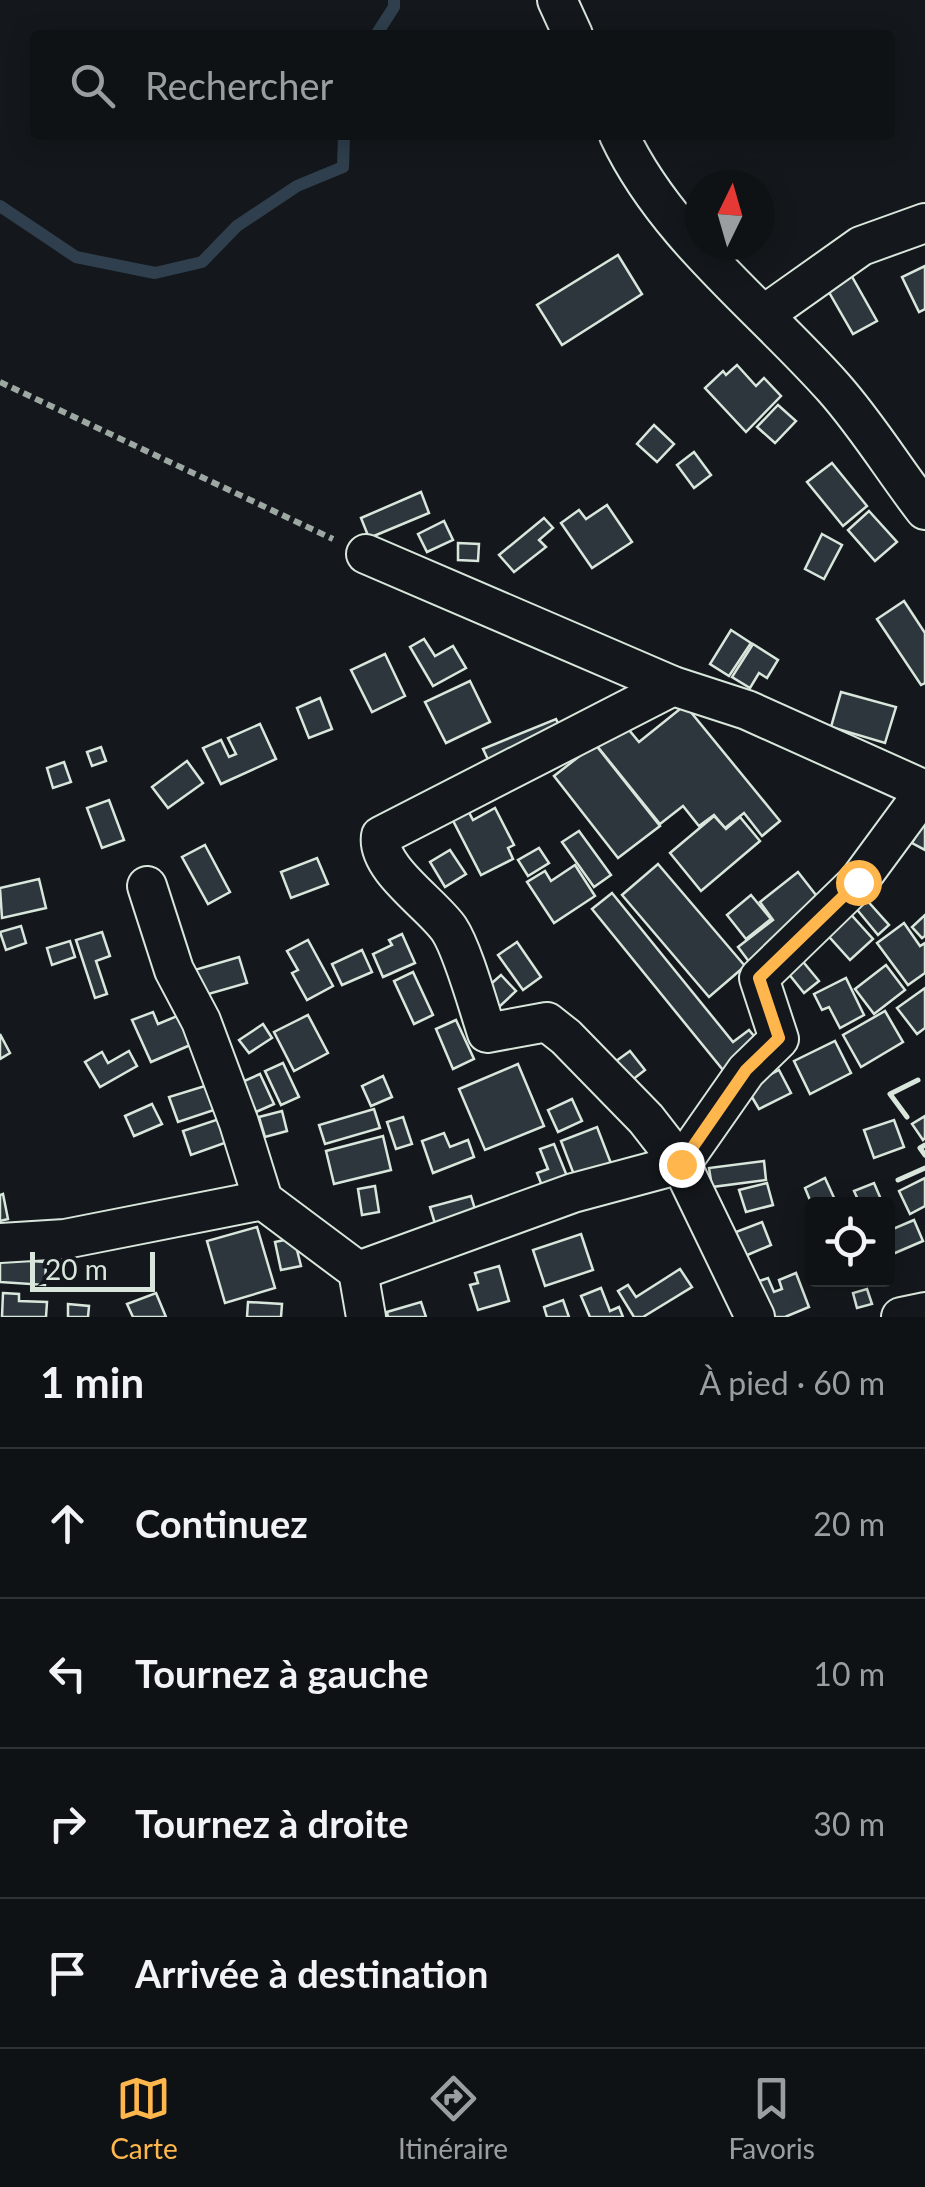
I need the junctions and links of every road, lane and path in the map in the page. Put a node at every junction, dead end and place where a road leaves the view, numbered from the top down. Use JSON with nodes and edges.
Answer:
{"nodes":[{"id":1,"x":556,"y":0,"type":"edge"},
{"id":2,"x":571,"y":30,"type":"edge"},
{"id":3,"x":622,"y":140,"type":"edge"},
{"id":4,"x":925,"y":223,"type":"edge"},
{"id":5,"x":765,"y":314,"type":"junction"},
{"id":6,"x":0,"y":382,"type":"edge"},
{"id":7,"x":925,"y":510,"type":"edge"},
{"id":8,"x":366,"y":554,"type":"joint"},
{"id":9,"x":672,"y":686,"type":"junction"},
{"id":10,"x":925,"y":790,"type":"edge"},
{"id":11,"x":148,"y":886,"type":"dead end"},
{"id":12,"x":681,"y":1164,"type":"junction"},
{"id":13,"x":263,"y":1200,"type":"junction"},
{"id":14,"x":0,"y":1243,"type":"edge"},
{"id":15,"x":358,"y":1270,"type":"junction"},
{"id":16,"x":925,"y":1312,"type":"edge"},
{"id":17,"x":366,"y":1317,"type":"edge"},
{"id":18,"x":755,"y":1317,"type":"edge"},
{"id":19,"x":901,"y":1317,"type":"edge"}],
"edges":[{"from":1,"to":2,"type":"street"},
{"from":3,"to":5,"type":"street"},
{"from":4,"to":5,"type":"street"},
{"from":5,"to":7,"type":"street"},
{"from":6,"to":8,"type":"path"},
{"from":8,"to":9,"type":"street"},
{"from":9,"to":10,"type":"street"},
{"from":9,"to":12,"type":"street"},
{"from":10,"to":12,"type":"street"},
{"from":11,"to":13,"type":"street"},
{"from":12,"to":15,"type":"street"},
{"from":12,"to":18,"type":"street"},
{"from":13,"to":14,"type":"street"},
{"from":13,"to":15,"type":"street"},
{"from":15,"to":17,"type":"street"},
{"from":16,"to":19,"type":"street"}]}
